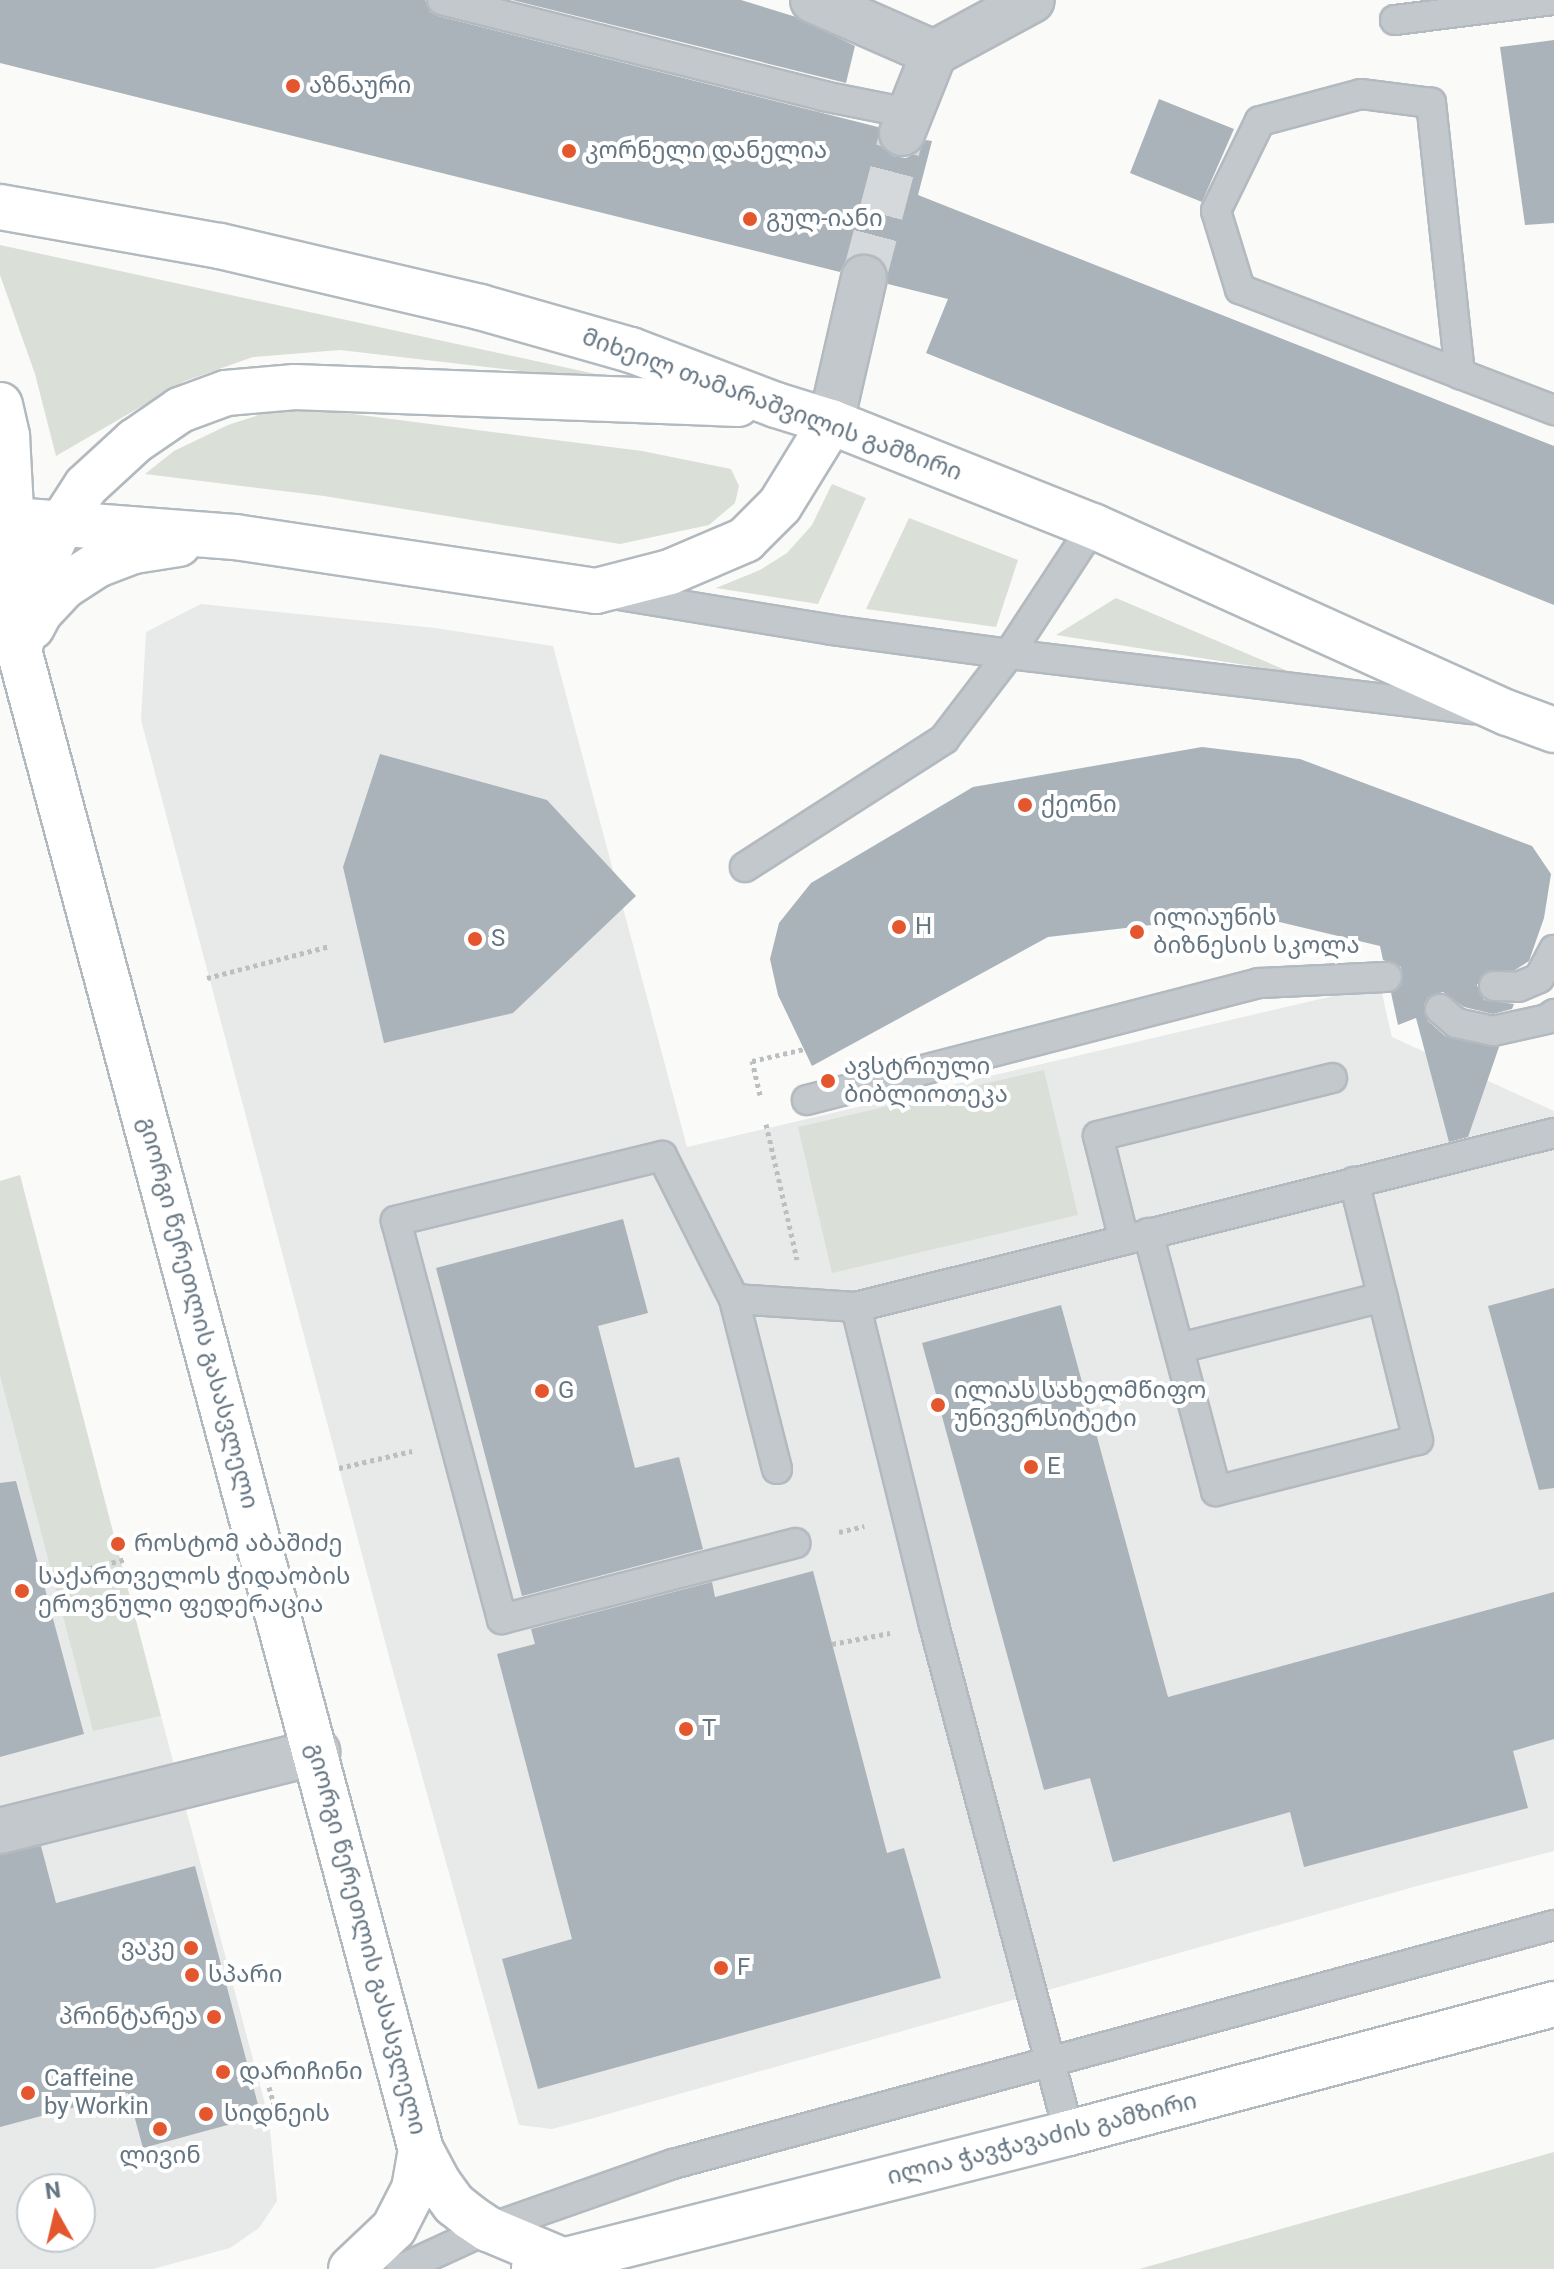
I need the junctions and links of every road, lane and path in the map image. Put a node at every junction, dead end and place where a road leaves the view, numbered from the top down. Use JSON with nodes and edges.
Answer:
{"nodes":[{"id":1,"x":442,"y":0,"type":"edge"},
{"id":2,"x":813,"y":0,"type":"edge"},
{"id":3,"x":1032,"y":0,"type":"edge"},
{"id":4,"x":1554,"y":0,"type":"edge"},
{"id":5,"x":1395,"y":20,"type":"dead end"},
{"id":6,"x":934,"y":53,"type":"junction"},
{"id":7,"x":905,"y":123,"type":"joint"},
{"id":8,"x":0,"y":207,"type":"edge"},
{"id":9,"x":864,"y":278,"type":"tunnel mouth"},
{"id":10,"x":1460,"y":374,"type":"junction"},
{"id":11,"x":0,"y":405,"type":"edge"},
{"id":12,"x":776,"y":405,"type":"junction"},
{"id":13,"x":1554,"y":410,"type":"edge"},
{"id":14,"x":831,"y":422,"type":"junction"},
{"id":15,"x":4,"y":520,"type":"edge"},
{"id":16,"x":62,"y":523,"type":"junction"},
{"id":17,"x":1093,"y":526,"type":"junction"},
{"id":18,"x":235,"y":537,"type":"junction"},
{"id":19,"x":596,"y":591,"type":"junction"},
{"id":20,"x":10,"y":637,"type":"edge"},
{"id":21,"x":1009,"y":654,"type":"junction"},
{"id":22,"x":1508,"y":713,"type":"junction"},
{"id":23,"x":1554,"y":730,"type":"edge"},
{"id":24,"x":745,"y":867,"type":"dead end"},
{"id":25,"x":330,"y":946,"type":"dead end"},
{"id":26,"x":1554,"y":950,"type":"edge"},
{"id":27,"x":1387,"y":977,"type":"dead end"},
{"id":28,"x":207,"y":978,"type":"dead end"},
{"id":29,"x":1494,"y":986,"type":"dead end"},
{"id":30,"x":1440,"y":1009,"type":"dead end"},
{"id":31,"x":1554,"y":1014,"type":"edge"},
{"id":32,"x":804,"y":1049,"type":"dead end"},
{"id":33,"x":1332,"y":1078,"type":"dead end"},
{"id":34,"x":807,"y":1100,"type":"dead end"},
{"id":35,"x":762,"y":1107,"type":"dead end"},
{"id":36,"x":766,"y":1122,"type":"dead end"},
{"id":37,"x":1554,"y":1133,"type":"edge"},
{"id":38,"x":1354,"y":1182,"type":"junction"},
{"id":39,"x":1136,"y":1236,"type":"junction"},
{"id":40,"x":1383,"y":1297,"type":"junction"},
{"id":41,"x":734,"y":1299,"type":"junction"},
{"id":42,"x":807,"y":1302,"type":"junction"},
{"id":43,"x":856,"y":1307,"type":"junction"},
{"id":44,"x":1180,"y":1348,"type":"junction"},
{"id":45,"x":406,"y":1452,"type":"dead end"},
{"id":46,"x":339,"y":1468,"type":"dead end"},
{"id":47,"x":777,"y":1469,"type":"dead end"},
{"id":48,"x":795,"y":1543,"type":"dead end"},
{"id":49,"x":126,"y":1559,"type":"dead end"},
{"id":50,"x":42,"y":1580,"type":"dead end"},
{"id":51,"x":934,"y":1625,"type":"junction"},
{"id":52,"x":832,"y":1644,"type":"dead end"},
{"id":53,"x":317,"y":1752,"type":"junction"},
{"id":54,"x":0,"y":1831,"type":"edge"},
{"id":55,"x":1554,"y":1925,"type":"edge"},
{"id":56,"x":1554,"y":2004,"type":"edge"},
{"id":57,"x":1049,"y":2064,"type":"junction"},
{"id":58,"x":269,"y":2087,"type":"dead end"},
{"id":59,"x":277,"y":2115,"type":"dead end"},
{"id":60,"x":1069,"y":2133,"type":"junction"},
{"id":61,"x":421,"y":2150,"type":"junction"},
{"id":62,"x":488,"y":2229,"type":"junction"},
{"id":63,"x":546,"y":2265,"type":"edge"},
{"id":64,"x":351,"y":2269,"type":"edge"},
{"id":65,"x":401,"y":2269,"type":"edge"}],
"edges":[{"from":1,"to":7,"type":"lane"},
{"from":2,"to":6,"type":"street"},
{"from":3,"to":6,"type":"street"},
{"from":4,"to":5,"type":"lane"},
{"from":6,"to":7,"type":"street"},
{"from":8,"to":12,"type":"main road","name":"მიხეილ თამარაშვილის გამზირი"},
{"from":9,"to":14,"type":"street"},
{"from":10,"to":10,"type":"lane"},
{"from":10,"to":13,"type":"lane"},
{"from":11,"to":15,"type":"main road","name":"გიორგი წერეთლის გასასვლელი"},
{"from":12,"to":14,"type":"main road","name":"მიხეილ თამარაშვილის გამზირი"},
{"from":12,"to":16,"type":"main road"},
{"from":14,"to":17,"type":"main road","name":"მიხეილ თამარაშვილის გამზირი"},
{"from":14,"to":19,"type":"main road"},
{"from":15,"to":16,"type":"main road"},
{"from":15,"to":20,"type":"main road","name":"გიორგი წერეთლის გასასვლელი"},
{"from":16,"to":18,"type":"main road"},
{"from":16,"to":20,"type":"main road"},
{"from":17,"to":21,"type":"lane"},
{"from":17,"to":22,"type":"main road","name":"მიხეილ თამარაშვილის გამზირი"},
{"from":18,"to":19,"type":"main road"},
{"from":18,"to":20,"type":"main road"},
{"from":19,"to":21,"type":"lane","name":"მიხეილ თამარაშვილის გამზირი"},
{"from":20,"to":53,"type":"main road","name":"გიორგი წერეთლის გასასვლელი"},
{"from":21,"to":22,"type":"lane","name":"მიხეილ თამარაშვილის გამზირი"},
{"from":21,"to":24,"type":"lane"},
{"from":22,"to":23,"type":"main road","name":"მიხეილ თამარაშვილის გამზირი"},
{"from":25,"to":28,"type":"path"},
{"from":26,"to":29,"type":"lane"},
{"from":27,"to":34,"type":"lane"},
{"from":30,"to":31,"type":"lane"},
{"from":32,"to":35,"type":"path"},
{"from":33,"to":39,"type":"lane"},
{"from":36,"to":42,"type":"path"},
{"from":37,"to":38,"type":"lane"},
{"from":38,"to":39,"type":"lane"},
{"from":38,"to":40,"type":"lane"},
{"from":39,"to":43,"type":"lane"},
{"from":39,"to":44,"type":"lane"},
{"from":40,"to":44,"type":"lane"},
{"from":40,"to":44,"type":"lane"},
{"from":41,"to":42,"type":"lane"},
{"from":41,"to":47,"type":"lane"},
{"from":41,"to":48,"type":"lane"},
{"from":42,"to":43,"type":"lane"},
{"from":43,"to":51,"type":"lane"},
{"from":45,"to":46,"type":"path"},
{"from":49,"to":50,"type":"path"},
{"from":51,"to":52,"type":"path"},
{"from":51,"to":57,"type":"lane"},
{"from":53,"to":54,"type":"street"},
{"from":53,"to":61,"type":"main road","name":"გიორგი წერეთლის გასასვლელი"},
{"from":55,"to":57,"type":"lane"},
{"from":56,"to":60,"type":"main road","name":"ილია ჭავჭავაძის გამზირი"},
{"from":57,"to":60,"type":"lane"},
{"from":57,"to":62,"type":"lane"},
{"from":58,"to":59,"type":"path"},
{"from":60,"to":63,"type":"main road","name":"ილია ჭავჭავაძის გამზირი"},
{"from":61,"to":62,"type":"main road","name":"გიორგი წერეთლის გასასვლელი"},
{"from":61,"to":64,"type":"main road"},
{"from":62,"to":63,"type":"main road","name":"გიორგი წერეთლის გასასვლელი"},
{"from":62,"to":65,"type":"lane"}]}
